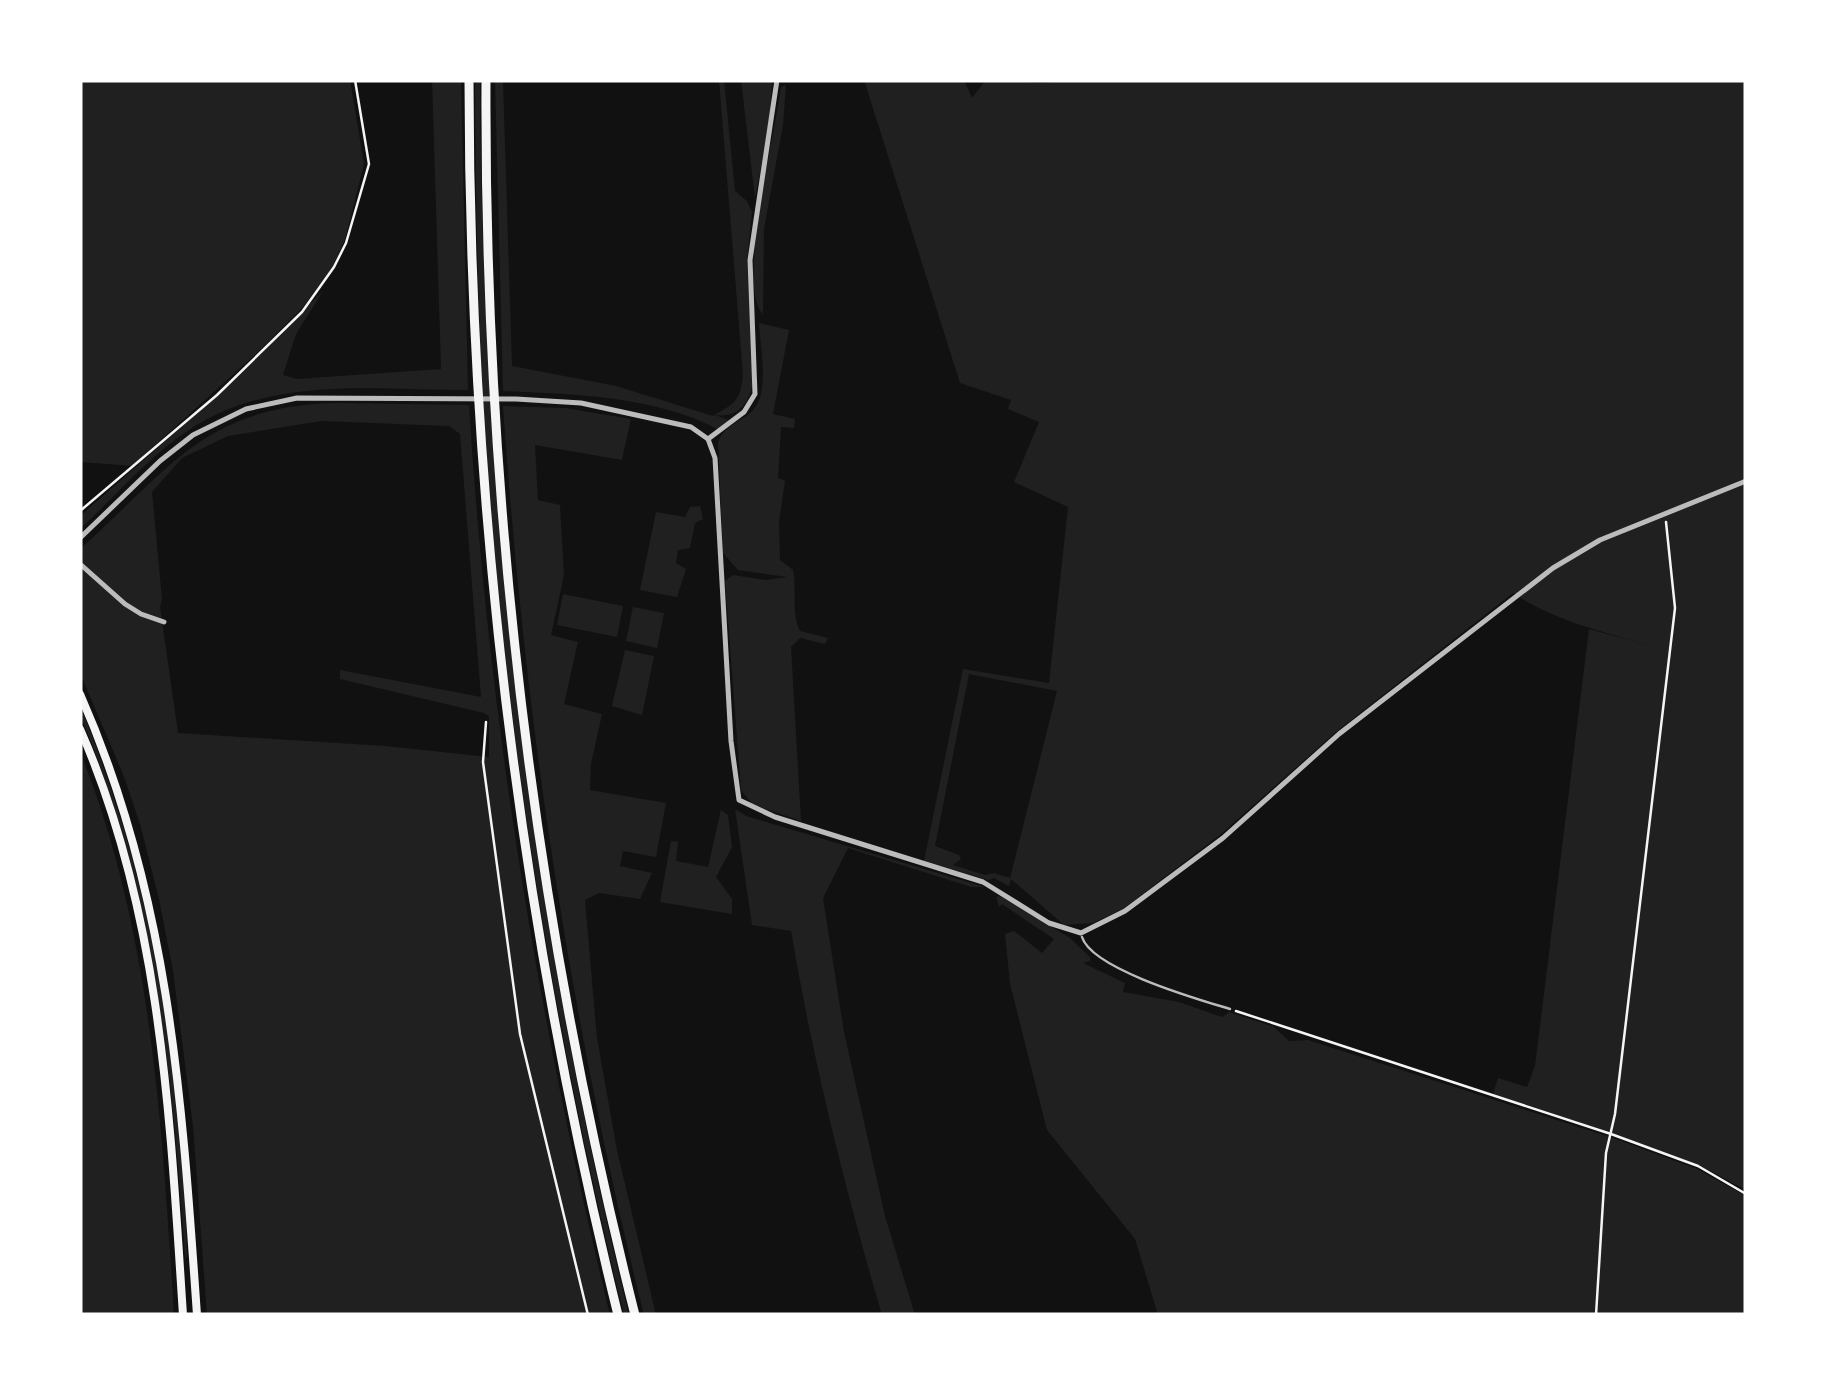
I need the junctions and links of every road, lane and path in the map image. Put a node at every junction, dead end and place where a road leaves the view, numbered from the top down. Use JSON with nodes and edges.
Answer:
{"nodes":[{"id":1,"x":355,"y":80,"type":"edge"},
{"id":2,"x":469,"y":80,"type":"edge"},
{"id":3,"x":486,"y":80,"type":"edge"},
{"id":4,"x":777,"y":80,"type":"edge"},
{"id":5,"x":708,"y":439,"type":"junction"},
{"id":6,"x":1746,"y":480,"type":"edge"},
{"id":7,"x":80,"y":511,"type":"edge"},
{"id":8,"x":1665,"y":511,"type":"junction"},
{"id":9,"x":80,"y":538,"type":"edge"},
{"id":10,"x":80,"y":564,"type":"edge"},
{"id":11,"x":164,"y":622,"type":"dead end"},
{"id":12,"x":80,"y":694,"type":"edge"},
{"id":13,"x":486,"y":722,"type":"dead end"},
{"id":14,"x":80,"y":729,"type":"edge"},
{"id":15,"x":1081,"y":933,"type":"junction"},
{"id":16,"x":1230,"y":1009,"type":"joint"},
{"id":17,"x":1611,"y":1134,"type":"junction"},
{"id":18,"x":1746,"y":1194,"type":"edge"},
{"id":19,"x":184,"y":1315,"type":"edge"},
{"id":20,"x":197,"y":1315,"type":"edge"},
{"id":21,"x":588,"y":1315,"type":"edge"},
{"id":22,"x":618,"y":1315,"type":"edge"},
{"id":23,"x":635,"y":1315,"type":"edge"},
{"id":24,"x":1596,"y":1315,"type":"edge"}],
"edges":[{"from":1,"to":7,"type":"path"},
{"from":2,"to":22,"type":"highway"},
{"from":3,"to":23,"type":"highway"},
{"from":4,"to":5,"type":"street"},
{"from":5,"to":9,"type":"street"},
{"from":5,"to":15,"type":"street"},
{"from":6,"to":8,"type":"street"},
{"from":8,"to":15,"type":"street"},
{"from":8,"to":17,"type":"path"},
{"from":10,"to":11,"type":"street"},
{"from":12,"to":20,"type":"highway"},
{"from":13,"to":21,"type":"path"},
{"from":14,"to":19,"type":"highway"},
{"from":15,"to":16,"type":"lane"},
{"from":16,"to":17,"type":"path"},
{"from":17,"to":18,"type":"path"},
{"from":17,"to":24,"type":"path"}]}
